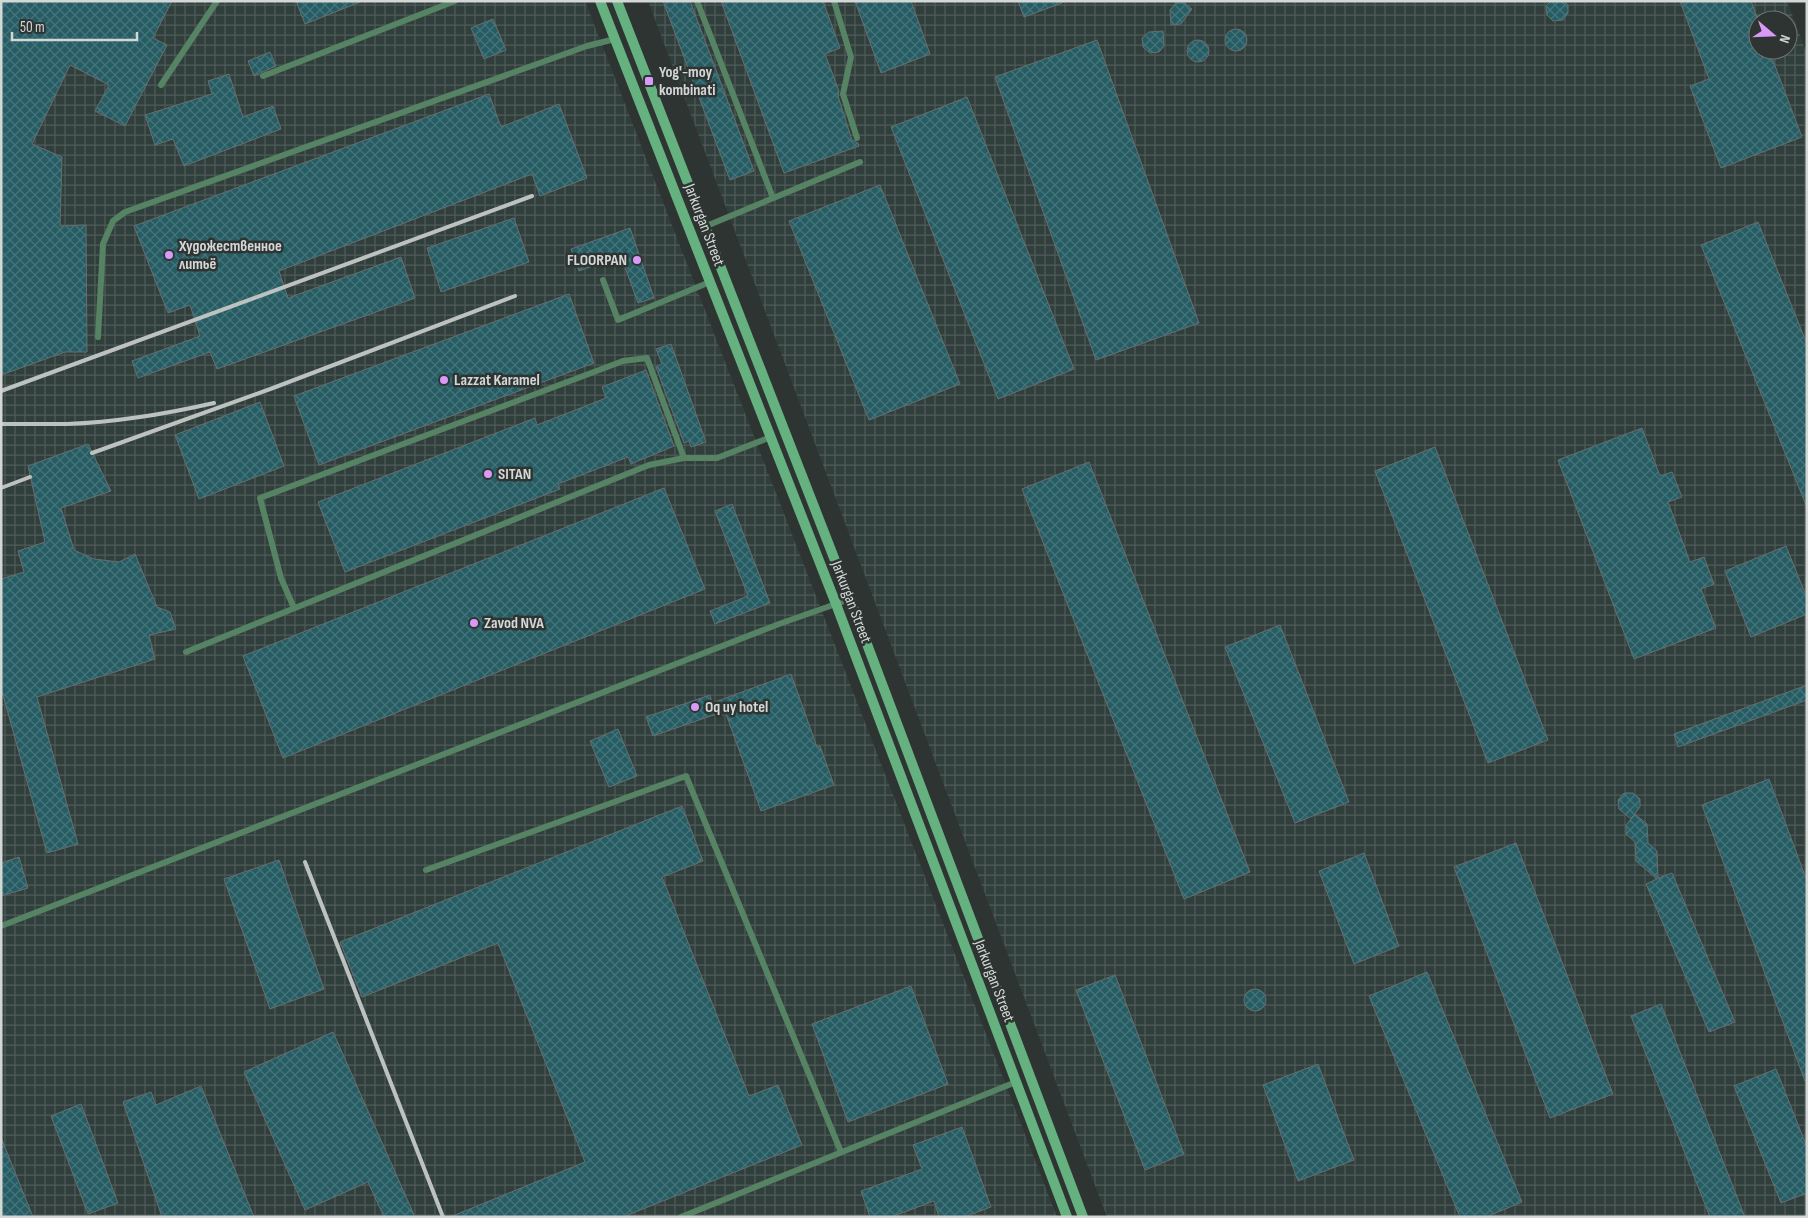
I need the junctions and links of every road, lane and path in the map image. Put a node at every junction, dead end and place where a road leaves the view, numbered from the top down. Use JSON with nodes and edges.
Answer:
{"nodes":[{"id":1,"x":216,"y":1,"type":"edge"},
{"id":2,"x":455,"y":1,"type":"edge"},
{"id":3,"x":600,"y":1,"type":"edge"},
{"id":4,"x":617,"y":1,"type":"edge"},
{"id":5,"x":697,"y":1,"type":"edge"},
{"id":6,"x":834,"y":1,"type":"edge"},
{"id":7,"x":615,"y":39,"type":"junction"},
{"id":8,"x":263,"y":76,"type":"dead end"},
{"id":9,"x":161,"y":85,"type":"dead end"},
{"id":10,"x":858,"y":138,"type":"dead end"},
{"id":11,"x":860,"y":162,"type":"dead end"},
{"id":12,"x":773,"y":198,"type":"junction"},
{"id":13,"x":704,"y":227,"type":"junction"},
{"id":14,"x":603,"y":280,"type":"dead end"},
{"id":15,"x":710,"y":282,"type":"junction"},
{"id":16,"x":98,"y":337,"type":"dead end"},
{"id":17,"x":771,"y":437,"type":"junction"},
{"id":18,"x":684,"y":458,"type":"junction"},
{"id":19,"x":850,"y":598,"type":"junction"},
{"id":20,"x":836,"y":604,"type":"junction"},
{"id":21,"x":294,"y":608,"type":"junction"},
{"id":22,"x":186,"y":652,"type":"dead end"},
{"id":23,"x":426,"y":870,"type":"dead end"},
{"id":24,"x":1,"y":926,"type":"edge"},
{"id":25,"x":1016,"y":1082,"type":"junction"},
{"id":26,"x":841,"y":1152,"type":"junction"},
{"id":27,"x":681,"y":1217,"type":"edge"},
{"id":28,"x":1067,"y":1217,"type":"edge"},
{"id":29,"x":1083,"y":1217,"type":"edge"}],
"edges":[{"from":1,"to":9,"type":"lane"},
{"from":2,"to":8,"type":"lane"},
{"from":3,"to":7,"type":"main road","name":"Jarkurgan Street"},
{"from":4,"to":13,"type":"main road","name":"Jarkurgan Street"},
{"from":5,"to":12,"type":"lane"},
{"from":6,"to":10,"type":"lane"},
{"from":7,"to":15,"type":"main road","name":"Jarkurgan Street"},
{"from":7,"to":16,"type":"lane"},
{"from":11,"to":12,"type":"lane"},
{"from":12,"to":13,"type":"lane"},
{"from":13,"to":19,"type":"main road","name":"Jarkurgan Street"},
{"from":14,"to":15,"type":"lane"},
{"from":15,"to":17,"type":"main road","name":"Jarkurgan Street"},
{"from":17,"to":18,"type":"lane"},
{"from":17,"to":20,"type":"main road","name":"Jarkurgan Street"},
{"from":18,"to":21,"type":"lane"},
{"from":18,"to":21,"type":"lane"},
{"from":19,"to":20,"type":"lane"},
{"from":19,"to":29,"type":"main road","name":"Jarkurgan Street"},
{"from":20,"to":24,"type":"lane"},
{"from":20,"to":25,"type":"main road","name":"Jarkurgan Street"},
{"from":21,"to":22,"type":"lane"},
{"from":23,"to":26,"type":"lane"},
{"from":25,"to":26,"type":"lane"},
{"from":25,"to":28,"type":"main road","name":"Jarkurgan Street"},
{"from":26,"to":27,"type":"lane"}]}
